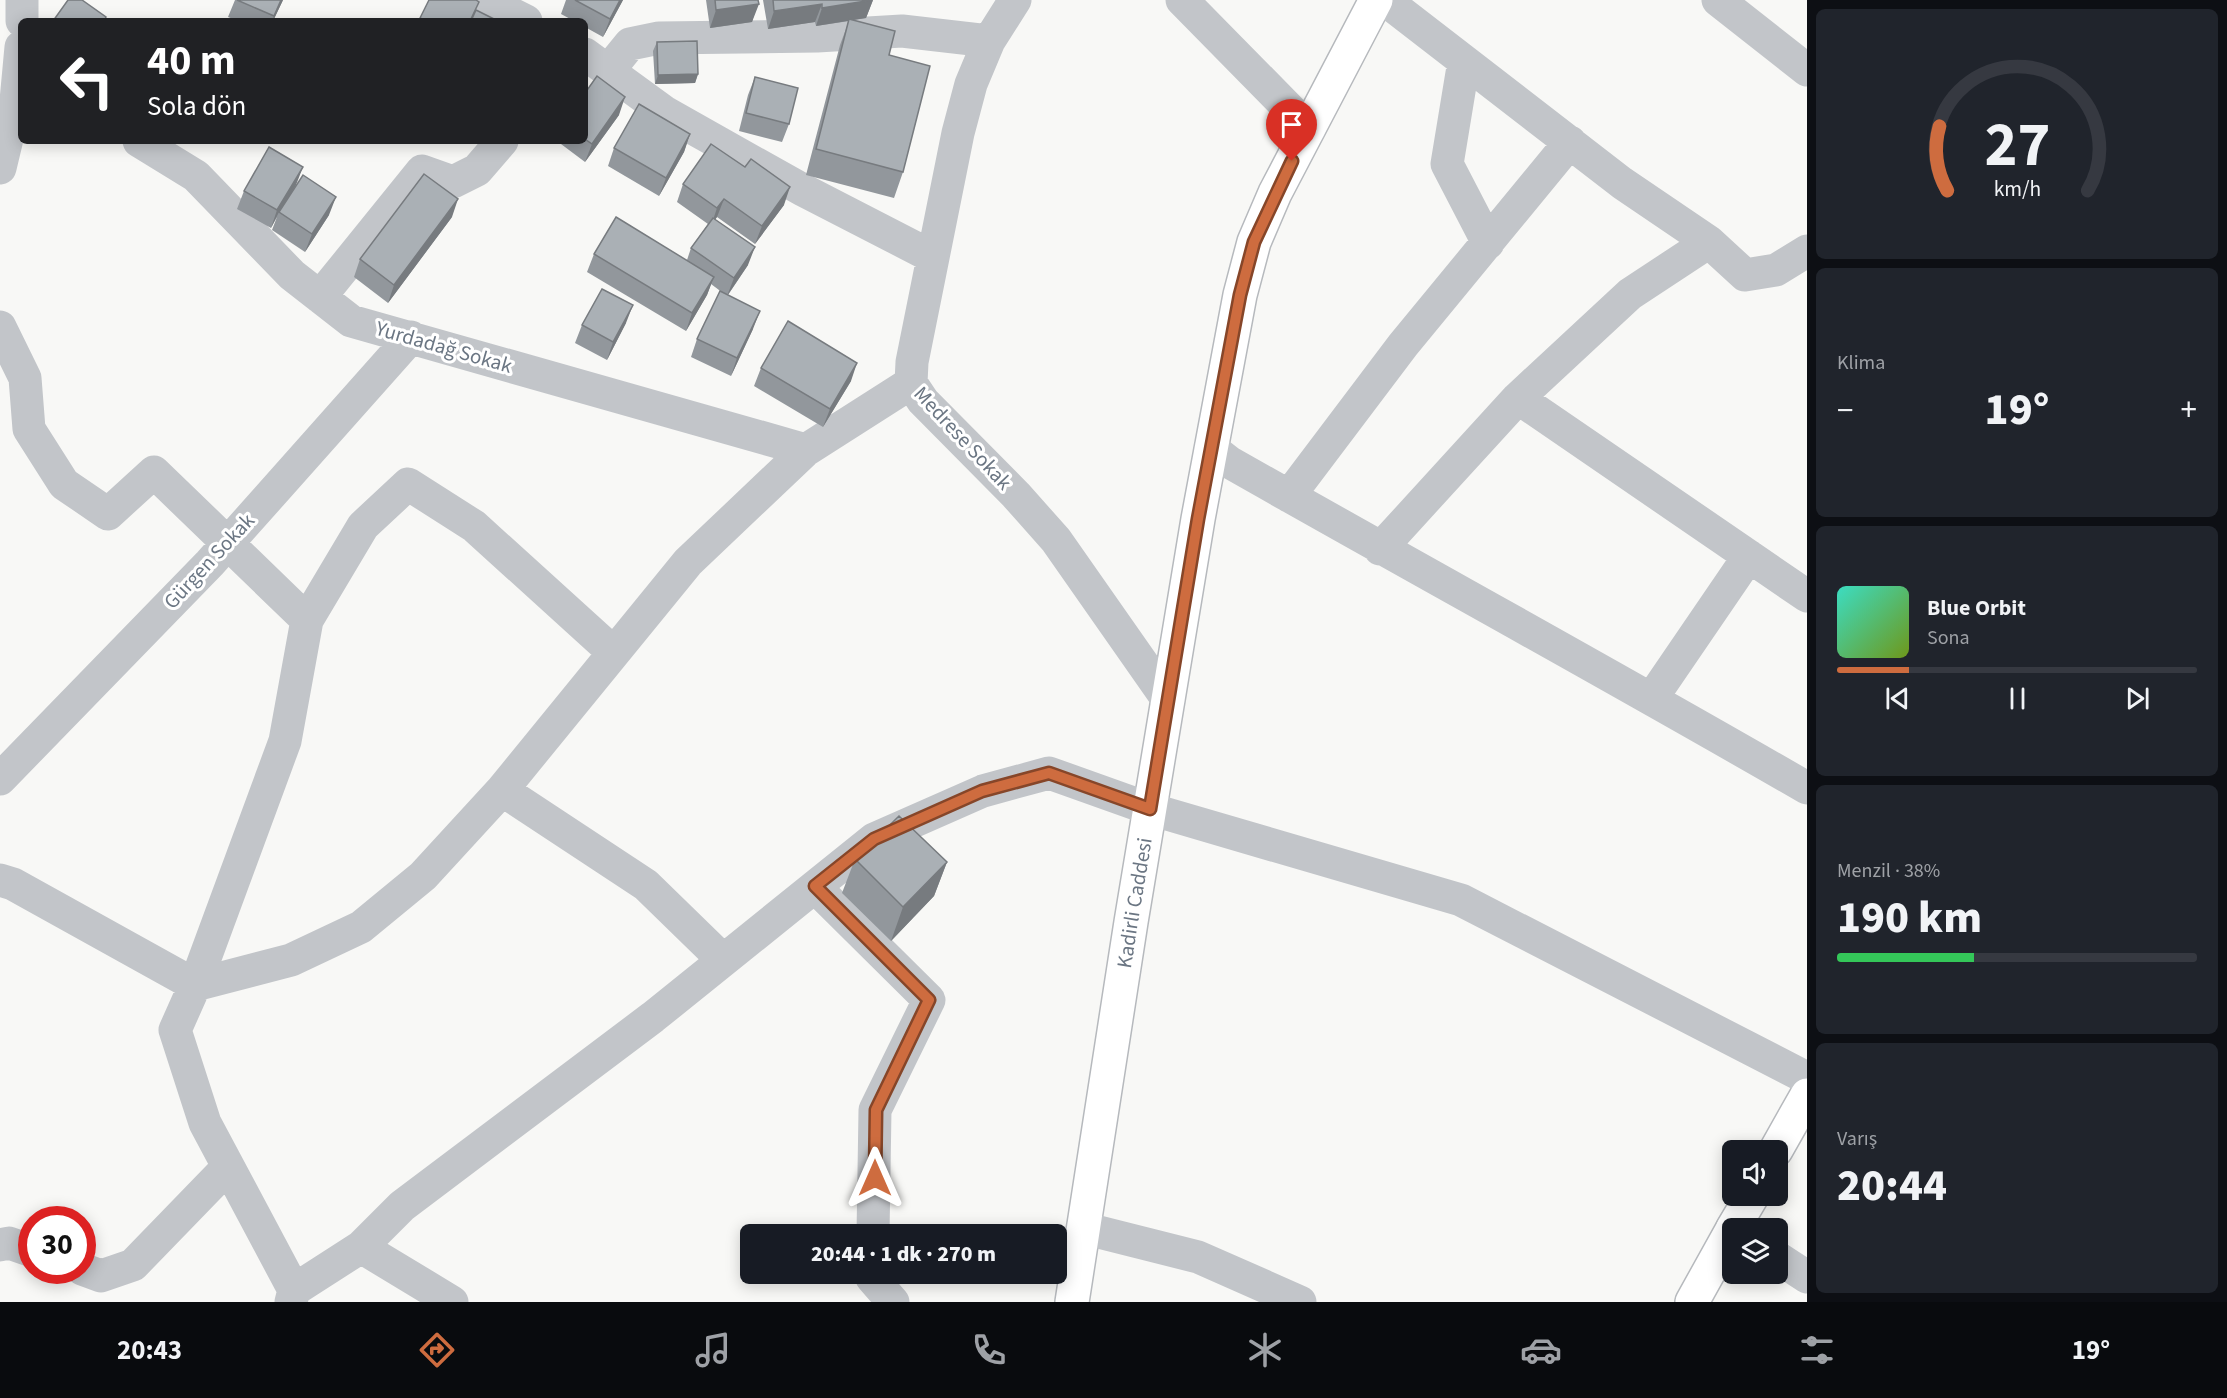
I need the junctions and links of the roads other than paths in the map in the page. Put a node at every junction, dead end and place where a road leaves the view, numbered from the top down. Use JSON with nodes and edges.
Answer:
{"nodes":[{"id":1,"x":22,"y":0,"type":"edge"},
{"id":2,"x":484,"y":0,"type":"edge"},
{"id":3,"x":1015,"y":0,"type":"edge"},
{"id":4,"x":1182,"y":0,"type":"edge"},
{"id":5,"x":1376,"y":0,"type":"edge"},
{"id":6,"x":1385,"y":0,"type":"edge"},
{"id":7,"x":1718,"y":0,"type":"edge"},
{"id":8,"x":22,"y":18,"type":"edge"},
{"id":9,"x":520,"y":18,"type":"edge"},
{"id":10,"x":989,"y":41,"type":"junction"},
{"id":11,"x":1464,"y":61,"type":"junction"},
{"id":12,"x":597,"y":62,"type":"edge"},
{"id":13,"x":1807,"y":70,"type":"edge"},
{"id":14,"x":18,"y":88,"type":"edge"},
{"id":15,"x":1308,"y":129,"type":"junction"},
{"id":16,"x":1570,"y":142,"type":"junction"},
{"id":17,"x":144,"y":144,"type":"edge"},
{"id":18,"x":499,"y":144,"type":"edge"},
{"id":19,"x":0,"y":168,"type":"edge"},
{"id":20,"x":1709,"y":242,"type":"junction"},
{"id":21,"x":1488,"y":243,"type":"junction"},
{"id":22,"x":1807,"y":251,"type":"edge"},
{"id":23,"x":933,"y":257,"type":"junction"},
{"id":24,"x":320,"y":297,"type":"junction"},
{"id":25,"x":0,"y":327,"type":"edge"},
{"id":26,"x":411,"y":337,"type":"junction"},
{"id":27,"x":911,"y":383,"type":"junction"},
{"id":28,"x":1518,"y":398,"type":"junction"},
{"id":29,"x":1211,"y":448,"type":"junction"},
{"id":30,"x":806,"y":450,"type":"junction"},
{"id":31,"x":1289,"y":496,"type":"junction"},
{"id":32,"x":227,"y":544,"type":"junction"},
{"id":33,"x":1380,"y":549,"type":"junction"},
{"id":34,"x":1749,"y":556,"type":"junction"},
{"id":35,"x":1807,"y":596,"type":"edge"},
{"id":36,"x":307,"y":620,"type":"junction"},
{"id":37,"x":614,"y":653,"type":"junction"},
{"id":38,"x":1168,"y":699,"type":"junction"},
{"id":39,"x":1653,"y":699,"type":"junction"},
{"id":40,"x":0,"y":779,"type":"edge"},
{"id":41,"x":1807,"y":788,"type":"edge"},
{"id":42,"x":502,"y":790,"type":"junction"},
{"id":43,"x":1150,"y":809,"type":"junction"},
{"id":44,"x":0,"y":880,"type":"edge"},
{"id":45,"x":815,"y":886,"type":"junction"},
{"id":46,"x":723,"y":960,"type":"junction"},
{"id":47,"x":195,"y":985,"type":"junction"},
{"id":48,"x":1807,"y":1078,"type":"edge"},
{"id":49,"x":1807,"y":1095,"type":"edge"},
{"id":50,"x":1782,"y":1140,"type":"edge"},
{"id":51,"x":228,"y":1167,"type":"junction"},
{"id":52,"x":873,"y":1224,"type":"edge"},
{"id":53,"x":1083,"y":1228,"type":"junction"},
{"id":54,"x":0,"y":1245,"type":"edge"},
{"id":55,"x":18,"y":1246,"type":"edge"},
{"id":56,"x":361,"y":1246,"type":"junction"},
{"id":57,"x":1722,"y":1249,"type":"edge"},
{"id":58,"x":1788,"y":1265,"type":"edge"},
{"id":59,"x":96,"y":1274,"type":"edge"},
{"id":60,"x":1807,"y":1277,"type":"edge"},
{"id":61,"x":877,"y":1284,"type":"edge"},
{"id":62,"x":292,"y":1296,"type":"edge"},
{"id":63,"x":452,"y":1302,"type":"edge"},
{"id":64,"x":893,"y":1302,"type":"edge"},
{"id":65,"x":1072,"y":1302,"type":"edge"},
{"id":66,"x":1300,"y":1302,"type":"edge"},
{"id":67,"x":1692,"y":1302,"type":"edge"}],
"edges":[{"from":1,"to":8,"type":"street"},
{"from":2,"to":9,"type":"street"},
{"from":3,"to":10,"type":"street","name":"Medrese Sokak"},
{"from":4,"to":15,"type":"street"},
{"from":5,"to":15,"type":"main road","name":"Kadirli Caddesi"},
{"from":6,"to":11,"type":"street"},
{"from":7,"to":13,"type":"street"},
{"from":10,"to":12,"type":"street"},
{"from":10,"to":23,"type":"street","name":"Medrese Sokak"},
{"from":11,"to":16,"type":"street"},
{"from":11,"to":21,"type":"street"},
{"from":12,"to":23,"type":"street"},
{"from":14,"to":19,"type":"street"},
{"from":15,"to":29,"type":"main road","name":"Kadirli Caddesi"},
{"from":16,"to":20,"type":"street"},
{"from":16,"to":21,"type":"street"},
{"from":17,"to":24,"type":"street","name":"Yurdadağ Sokak"},
{"from":18,"to":24,"type":"street"},
{"from":20,"to":22,"type":"street"},
{"from":20,"to":28,"type":"street"},
{"from":21,"to":31,"type":"street"},
{"from":23,"to":27,"type":"street","name":"Medrese Sokak"},
{"from":24,"to":26,"type":"street","name":"Yurdadağ Sokak"},
{"from":25,"to":32,"type":"street"},
{"from":26,"to":30,"type":"street","name":"Yurdadağ Sokak"},
{"from":26,"to":32,"type":"street","name":"Gürgen Sokak"},
{"from":27,"to":30,"type":"street"},
{"from":27,"to":38,"type":"street","name":"Medrese Sokak"},
{"from":28,"to":33,"type":"street"},
{"from":28,"to":34,"type":"street"},
{"from":29,"to":31,"type":"street"},
{"from":29,"to":38,"type":"main road","name":"Kadirli Caddesi"},
{"from":30,"to":37,"type":"street"},
{"from":31,"to":33,"type":"street"},
{"from":32,"to":36,"type":"street"},
{"from":32,"to":40,"type":"street","name":"Gürgen Sokak"},
{"from":33,"to":39,"type":"street"},
{"from":34,"to":35,"type":"street"},
{"from":34,"to":39,"type":"street"},
{"from":36,"to":37,"type":"street"},
{"from":36,"to":47,"type":"street"},
{"from":37,"to":42,"type":"street"},
{"from":38,"to":43,"type":"main road","name":"Kadirli Caddesi"},
{"from":39,"to":41,"type":"street"},
{"from":42,"to":46,"type":"street"},
{"from":42,"to":47,"type":"street"},
{"from":43,"to":45,"type":"street"},
{"from":43,"to":48,"type":"street"},
{"from":43,"to":53,"type":"main road","name":"Kadirli Caddesi"},
{"from":44,"to":47,"type":"street"},
{"from":45,"to":46,"type":"street"},
{"from":45,"to":52,"type":"street"},
{"from":46,"to":56,"type":"street"},
{"from":47,"to":51,"type":"street"},
{"from":49,"to":50,"type":"main road"},
{"from":51,"to":59,"type":"street"},
{"from":51,"to":62,"type":"street"},
{"from":53,"to":65,"type":"main road","name":"Kadirli Caddesi"},
{"from":53,"to":66,"type":"street"},
{"from":54,"to":55,"type":"street"},
{"from":56,"to":62,"type":"street"},
{"from":56,"to":63,"type":"street"},
{"from":57,"to":67,"type":"main road"},
{"from":58,"to":60,"type":"street"},
{"from":61,"to":64,"type":"street"}]}
